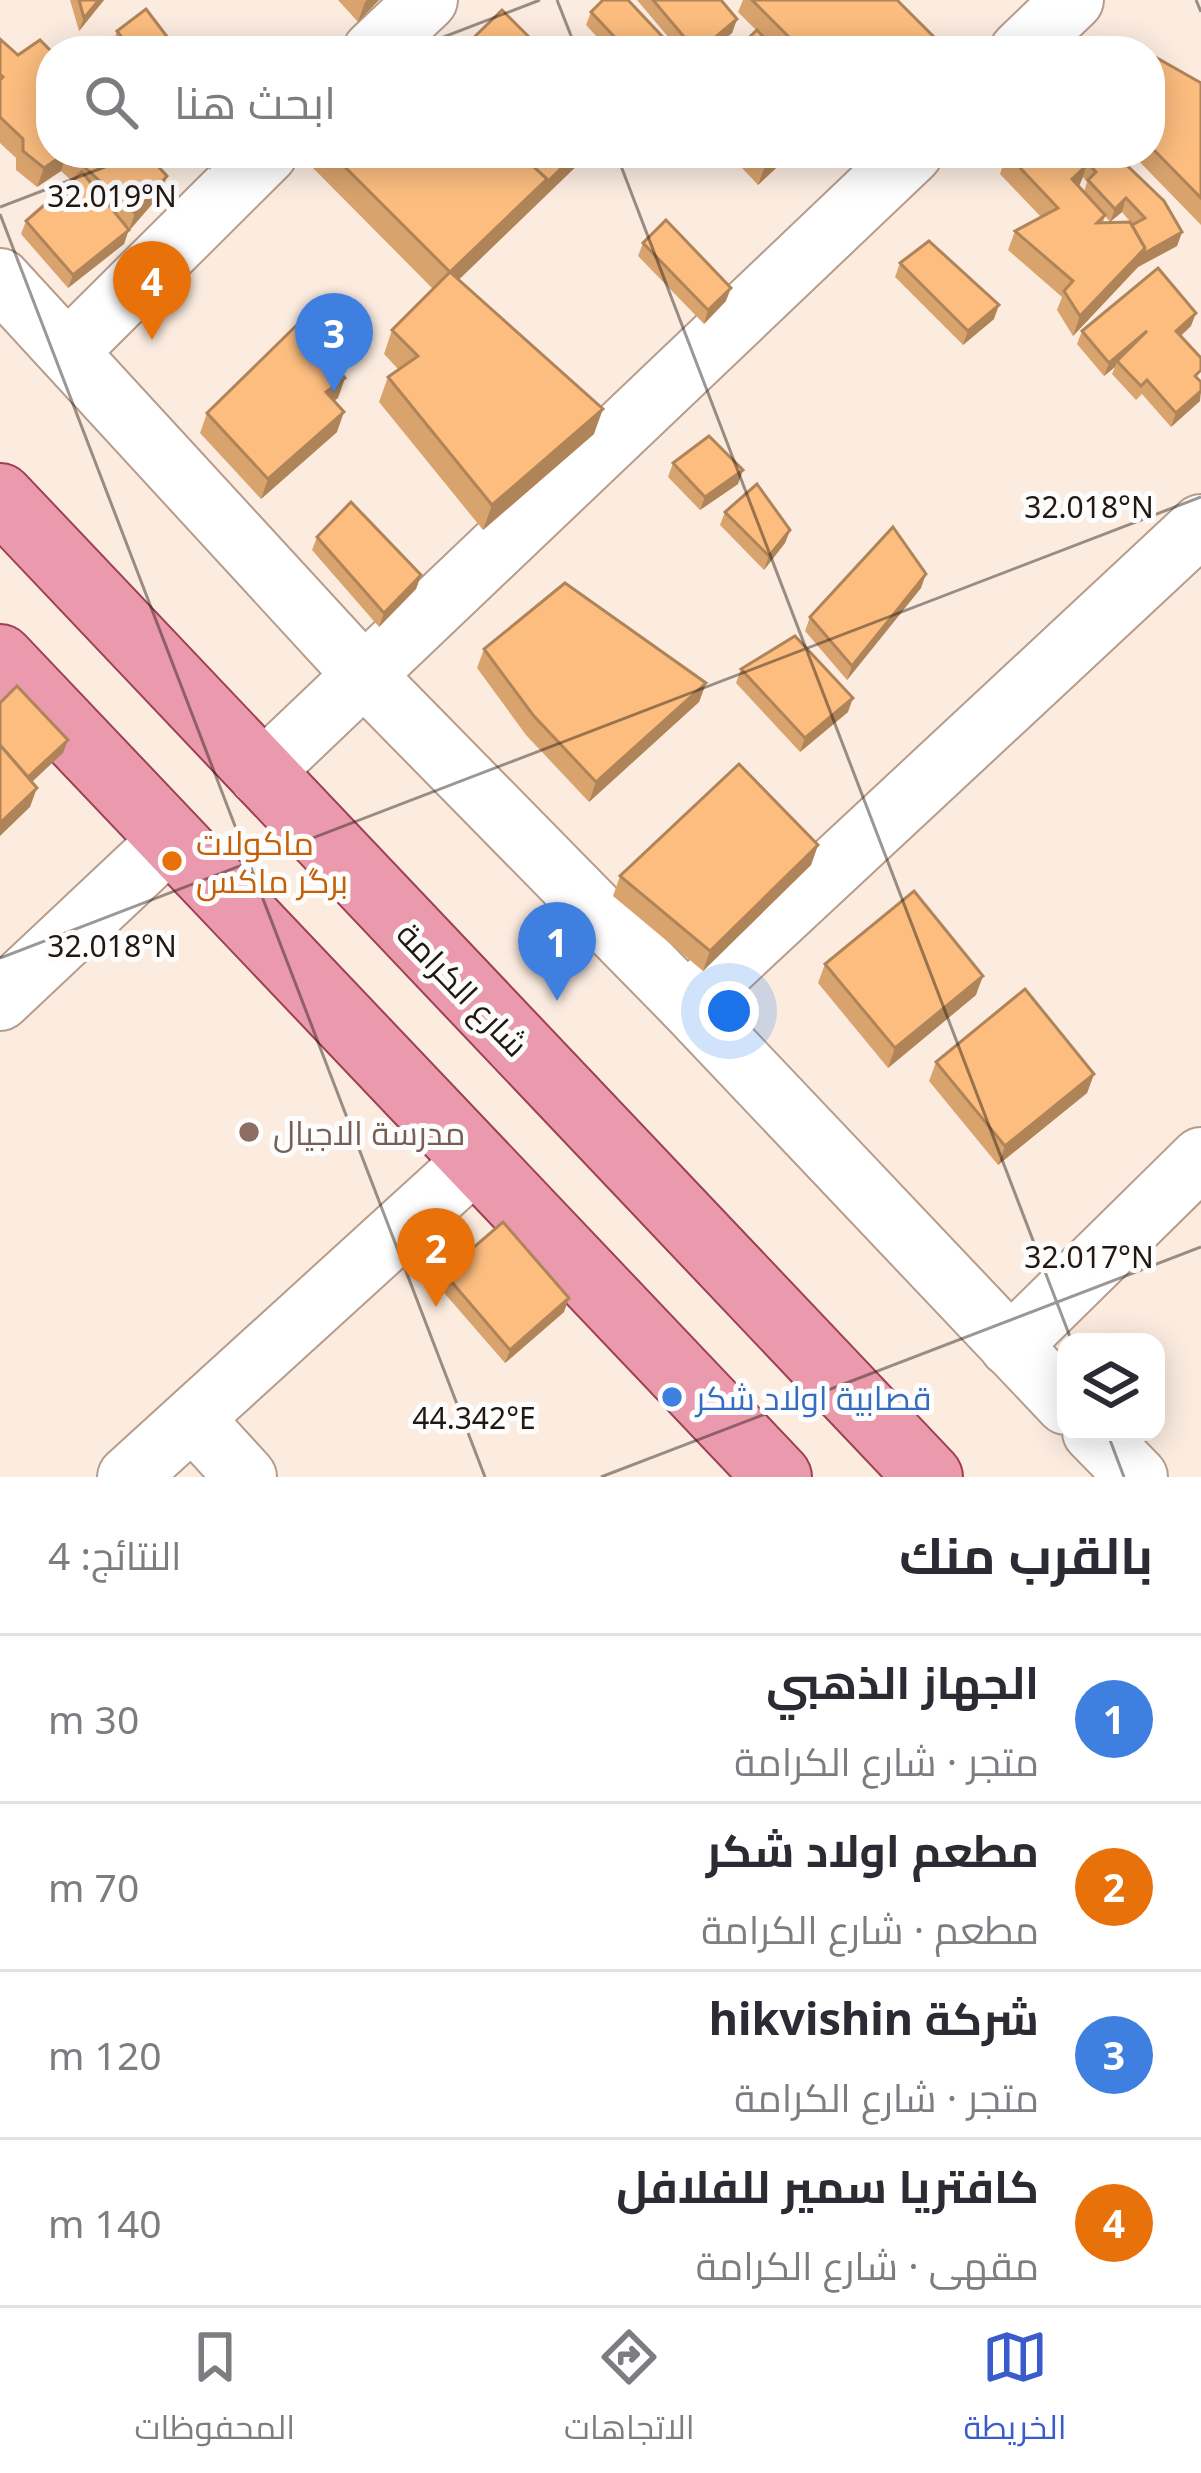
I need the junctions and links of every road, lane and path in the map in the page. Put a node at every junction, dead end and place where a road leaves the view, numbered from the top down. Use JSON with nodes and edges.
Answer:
{"nodes":[{"id":1,"x":427,"y":0,"type":"edge"},
{"id":2,"x":1073,"y":0,"type":"edge"},
{"id":3,"x":389,"y":36,"type":"edge"},
{"id":4,"x":1036,"y":36,"type":"edge"},
{"id":5,"x":251,"y":168,"type":"edge"},
{"id":6,"x":897,"y":168,"type":"edge"},
{"id":7,"x":0,"y":279,"type":"edge"},
{"id":8,"x":69,"y":350,"type":"junction"},
{"id":9,"x":0,"y":497,"type":"edge"},
{"id":10,"x":1201,"y":525,"type":"edge"},
{"id":11,"x":0,"y":658,"type":"edge"},
{"id":12,"x":364,"y":674,"type":"junction"},
{"id":13,"x":259,"y":775,"type":"junction"},
{"id":14,"x":172,"y":839,"type":"junction"},
{"id":15,"x":0,"y":1000,"type":"edge"},
{"id":16,"x":687,"y":1004,"type":"junction"},
{"id":17,"x":1201,"y":1158,"type":"edge"},
{"id":18,"x":476,"y":1160,"type":"junction"},
{"id":19,"x":1010,"y":1346,"type":"junction"},
{"id":20,"x":1057,"y":1395,"type":"edge"},
{"id":21,"x":193,"y":1419,"type":"junction"},
{"id":22,"x":1103,"y":1441,"type":"edge"},
{"id":23,"x":128,"y":1477,"type":"edge"},
{"id":24,"x":246,"y":1477,"type":"edge"},
{"id":25,"x":778,"y":1477,"type":"edge"},
{"id":26,"x":928,"y":1477,"type":"edge"},
{"id":27,"x":1137,"y":1477,"type":"edge"}],
"edges":[{"from":1,"to":3,"type":"street"},
{"from":2,"to":4,"type":"street"},
{"from":5,"to":8,"type":"street"},
{"from":6,"to":12,"type":"street"},
{"from":7,"to":8,"type":"street"},
{"from":8,"to":12,"type":"street"},
{"from":9,"to":13,"type":"main road","name":"شارع الكرامة"},
{"from":10,"to":16,"type":"street"},
{"from":11,"to":14,"type":"main road"},
{"from":12,"to":13,"type":"street"},
{"from":12,"to":16,"type":"street"},
{"from":13,"to":26,"type":"main road","name":"شارع الكرامة"},
{"from":14,"to":15,"type":"street"},
{"from":14,"to":18,"type":"main road"},
{"from":16,"to":19,"type":"street"},
{"from":17,"to":19,"type":"street"},
{"from":18,"to":21,"type":"street"},
{"from":18,"to":25,"type":"main road"},
{"from":19,"to":20,"type":"street"},
{"from":21,"to":23,"type":"street"},
{"from":21,"to":24,"type":"street"},
{"from":22,"to":27,"type":"street"}]}
